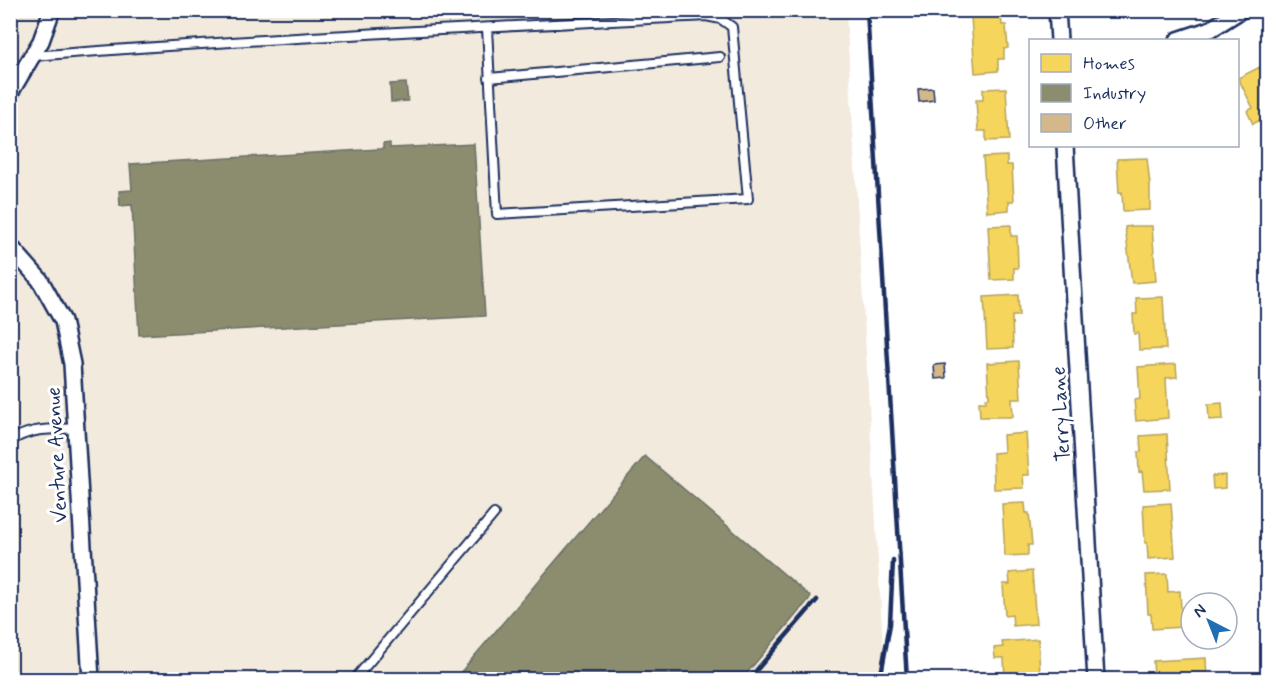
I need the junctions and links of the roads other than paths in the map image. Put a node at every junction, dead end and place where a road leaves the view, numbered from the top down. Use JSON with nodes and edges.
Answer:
{"nodes":[{"id":1,"x":52,"y":10,"type":"edge"},
{"id":2,"x":1057,"y":10,"type":"edge"},
{"id":3,"x":1241,"y":10,"type":"edge"},
{"id":4,"x":487,"y":28,"type":"junction"},
{"id":5,"x":1059,"y":39,"type":"edge"},
{"id":6,"x":1181,"y":39,"type":"edge"},
{"id":7,"x":32,"y":56,"type":"junction"},
{"id":8,"x":720,"y":57,"type":"dead end"},
{"id":9,"x":489,"y":78,"type":"junction"},
{"id":10,"x":10,"y":93,"type":"edge"},
{"id":11,"x":1065,"y":147,"type":"edge"},
{"id":12,"x":10,"y":246,"type":"edge"},
{"id":13,"x":75,"y":428,"type":"junction"},
{"id":14,"x":10,"y":442,"type":"edge"},
{"id":15,"x":494,"y":514,"type":"dead end"},
{"id":16,"x":91,"y":680,"type":"edge"},
{"id":17,"x":354,"y":680,"type":"edge"},
{"id":18,"x":1096,"y":680,"type":"edge"}],
"edges":[{"from":1,"to":7,"type":"street"},
{"from":2,"to":5,"type":"street"},
{"from":3,"to":6,"type":"street"},
{"from":4,"to":7,"type":"lane"},
{"from":4,"to":9,"type":"lane"},
{"from":4,"to":9,"type":"lane"},
{"from":7,"to":10,"type":"street"},
{"from":8,"to":9,"type":"lane"},
{"from":11,"to":18,"type":"street","name":"Terry Lane"},
{"from":12,"to":13,"type":"street","name":"Venture Avenue"},
{"from":13,"to":14,"type":"lane"},
{"from":13,"to":16,"type":"street","name":"Venture Avenue"},
{"from":15,"to":17,"type":"lane"}]}
